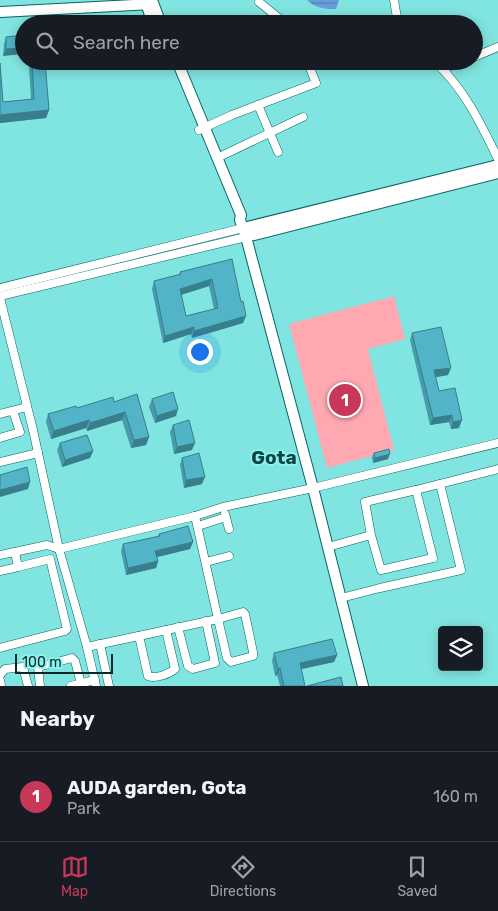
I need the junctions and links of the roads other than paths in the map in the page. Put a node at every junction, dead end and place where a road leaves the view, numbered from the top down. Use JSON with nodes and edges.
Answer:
{"nodes":[{"id":1,"x":394,"y":0,"type":"edge"},
{"id":2,"x":149,"y":2,"type":"edge"},
{"id":3,"x":259,"y":2,"type":"dead end"},
{"id":4,"x":0,"y":12,"type":"edge"},
{"id":5,"x":151,"y":15,"type":"edge"},
{"id":6,"x":156,"y":15,"type":"edge"},
{"id":7,"x":275,"y":15,"type":"edge"},
{"id":8,"x":396,"y":15,"type":"edge"},
{"id":9,"x":498,"y":47,"type":"edge"},
{"id":10,"x":483,"y":53,"type":"edge"},
{"id":11,"x":174,"y":70,"type":"edge"},
{"id":12,"x":180,"y":70,"type":"edge"},
{"id":13,"x":311,"y":70,"type":"edge"},
{"id":14,"x":444,"y":70,"type":"edge"},
{"id":15,"x":258,"y":105,"type":"junction"},
{"id":16,"x":303,"y":117,"type":"dead end"},
{"id":17,"x":202,"y":129,"type":"junction"},
{"id":18,"x":269,"y":132,"type":"junction"},
{"id":19,"x":278,"y":152,"type":"dead end"},
{"id":20,"x":217,"y":158,"type":"junction"},
{"id":21,"x":498,"y":159,"type":"edge"},
{"id":22,"x":498,"y":165,"type":"edge"},
{"id":23,"x":498,"y":173,"type":"edge"},
{"id":24,"x":243,"y":228,"type":"junction"},
{"id":25,"x":0,"y":288,"type":"edge"},
{"id":26,"x":0,"y":297,"type":"edge"},
{"id":27,"x":27,"y":407,"type":"junction"},
{"id":28,"x":13,"y":411,"type":"junction"},
{"id":29,"x":0,"y":414,"type":"edge"},
{"id":30,"x":0,"y":438,"type":"edge"},
{"id":31,"x":498,"y":443,"type":"edge"},
{"id":32,"x":38,"y":453,"type":"junction"},
{"id":33,"x":0,"y":462,"type":"edge"},
{"id":34,"x":498,"y":469,"type":"edge"},
{"id":35,"x":440,"y":484,"type":"junction"},
{"id":36,"x":313,"y":488,"type":"junction"},
{"id":37,"x":416,"y":490,"type":"junction"},
{"id":38,"x":223,"y":507,"type":"junction"},
{"id":39,"x":195,"y":516,"type":"junction"},
{"id":40,"x":226,"y":517,"type":"junction"},
{"id":41,"x":198,"y":526,"type":"junction"},
{"id":42,"x":229,"y":529,"type":"dead end"},
{"id":43,"x":371,"y":535,"type":"junction"},
{"id":44,"x":47,"y":545,"type":"junction"},
{"id":45,"x":328,"y":547,"type":"junction"},
{"id":46,"x":60,"y":549,"type":"junction"},
{"id":47,"x":15,"y":552,"type":"junction"},
{"id":48,"x":0,"y":555,"type":"edge"},
{"id":49,"x":229,"y":556,"type":"dead end"},
{"id":50,"x":434,"y":558,"type":"junction"},
{"id":51,"x":50,"y":559,"type":"junction"},
{"id":52,"x":206,"y":562,"type":"junction"},
{"id":53,"x":18,"y":567,"type":"junction"},
{"id":54,"x":381,"y":570,"type":"junction"},
{"id":55,"x":0,"y":571,"type":"edge"},
{"id":56,"x":438,"y":575,"type":"junction"},
{"id":57,"x":380,"y":588,"type":"junction"},
{"id":58,"x":341,"y":598,"type":"junction"},
{"id":59,"x":218,"y":619,"type":"junction"},
{"id":60,"x":206,"y":621,"type":"junction"},
{"id":61,"x":178,"y":627,"type":"junction"},
{"id":62,"x":166,"y":630,"type":"junction"},
{"id":63,"x":139,"y":636,"type":"junction"},
{"id":64,"x":100,"y":644,"type":"junction"},
{"id":65,"x":87,"y":647,"type":"junction"},
{"id":66,"x":0,"y":648,"type":"edge"},
{"id":67,"x":0,"y":674,"type":"edge"},
{"id":68,"x":0,"y":680,"type":"edge"},
{"id":69,"x":95,"y":683,"type":"edge"},
{"id":70,"x":81,"y":684,"type":"junction"},
{"id":71,"x":1,"y":686,"type":"edge"},
{"id":72,"x":28,"y":686,"type":"edge"},
{"id":73,"x":40,"y":686,"type":"edge"},
{"id":74,"x":71,"y":686,"type":"edge"},
{"id":75,"x":108,"y":686,"type":"edge"},
{"id":76,"x":363,"y":686,"type":"edge"}],
"edges":[{"from":1,"to":8,"type":"street"},
{"from":2,"to":4,"type":"street"},
{"from":2,"to":5,"type":"street"},
{"from":2,"to":6,"type":"street"},
{"from":3,"to":7,"type":"street"},
{"from":9,"to":10,"type":"street"},
{"from":11,"to":17,"type":"street"},
{"from":12,"to":17,"type":"street"},
{"from":13,"to":15,"type":"street"},
{"from":14,"to":21,"type":"street"},
{"from":15,"to":17,"type":"street"},
{"from":15,"to":18,"type":"street"},
{"from":16,"to":18,"type":"street"},
{"from":17,"to":20,"type":"street"},
{"from":17,"to":24,"type":"street"},
{"from":18,"to":19,"type":"street"},
{"from":18,"to":20,"type":"street"},
{"from":20,"to":24,"type":"street"},
{"from":22,"to":24,"type":"street"},
{"from":23,"to":24,"type":"street"},
{"from":24,"to":25,"type":"street"},
{"from":24,"to":26,"type":"street"},
{"from":24,"to":36,"type":"street"},
{"from":26,"to":27,"type":"street"},
{"from":27,"to":28,"type":"street"},
{"from":27,"to":32,"type":"street"},
{"from":28,"to":29,"type":"street"},
{"from":28,"to":30,"type":"street"},
{"from":31,"to":36,"type":"street"},
{"from":32,"to":33,"type":"street"},
{"from":32,"to":46,"type":"street"},
{"from":34,"to":35,"type":"street"},
{"from":35,"to":37,"type":"street"},
{"from":35,"to":56,"type":"street"},
{"from":36,"to":38,"type":"street"},
{"from":36,"to":45,"type":"street"},
{"from":37,"to":43,"type":"street"},
{"from":37,"to":50,"type":"street"},
{"from":38,"to":39,"type":"street"},
{"from":38,"to":40,"type":"street"},
{"from":39,"to":41,"type":"street"},
{"from":39,"to":46,"type":"street"},
{"from":40,"to":41,"type":"street"},
{"from":40,"to":42,"type":"street"},
{"from":41,"to":52,"type":"street"},
{"from":43,"to":45,"type":"street"},
{"from":43,"to":54,"type":"street"},
{"from":44,"to":46,"type":"street"},
{"from":44,"to":47,"type":"street"},
{"from":44,"to":51,"type":"street"},
{"from":45,"to":58,"type":"street"},
{"from":46,"to":65,"type":"street"},
{"from":47,"to":48,"type":"street"},
{"from":47,"to":53,"type":"street"},
{"from":49,"to":52,"type":"street"},
{"from":50,"to":54,"type":"street"},
{"from":50,"to":56,"type":"street"},
{"from":51,"to":53,"type":"street"},
{"from":51,"to":66,"type":"street"},
{"from":52,"to":59,"type":"street"},
{"from":53,"to":55,"type":"street"},
{"from":54,"to":57,"type":"street"},
{"from":56,"to":57,"type":"street"},
{"from":57,"to":58,"type":"street"},
{"from":58,"to":76,"type":"street"},
{"from":59,"to":59,"type":"street"},
{"from":59,"to":60,"type":"street"},
{"from":60,"to":61,"type":"street"},
{"from":60,"to":61,"type":"street"},
{"from":61,"to":62,"type":"street"},
{"from":62,"to":63,"type":"street"},
{"from":62,"to":63,"type":"street"},
{"from":63,"to":64,"type":"street"},
{"from":64,"to":65,"type":"street"},
{"from":64,"to":75,"type":"street"},
{"from":65,"to":69,"type":"street"},
{"from":67,"to":72,"type":"street"},
{"from":68,"to":71,"type":"street"},
{"from":69,"to":70,"type":"street"},
{"from":70,"to":73,"type":"street"},
{"from":70,"to":74,"type":"street"}]}
